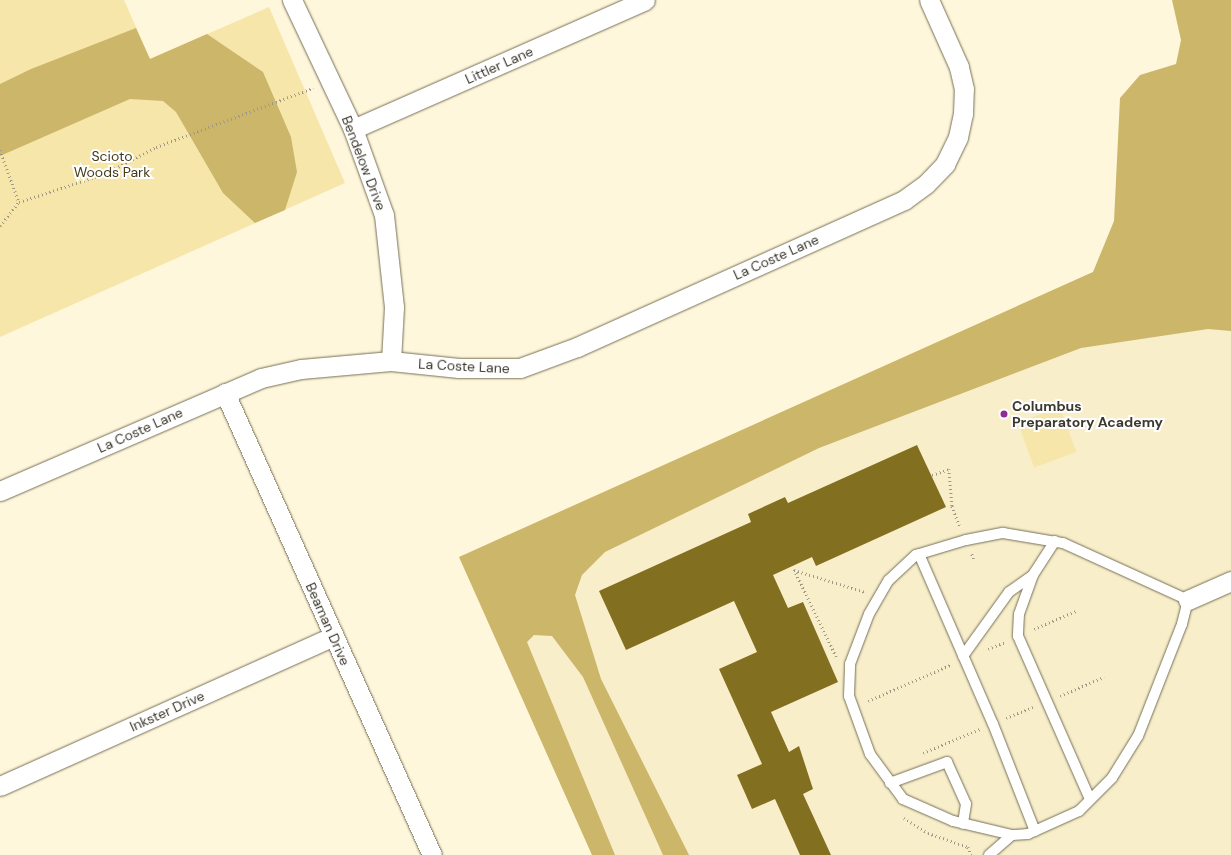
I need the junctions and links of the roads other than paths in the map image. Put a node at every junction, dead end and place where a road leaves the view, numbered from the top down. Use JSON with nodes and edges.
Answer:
{"nodes":[{"id":1,"x":292,"y":0,"type":"edge"},
{"id":2,"x":645,"y":0,"type":"edge"},
{"id":3,"x":929,"y":0,"type":"edge"},
{"id":4,"x":353,"y":129,"type":"junction"},
{"id":5,"x":391,"y":361,"type":"junction"},
{"id":6,"x":225,"y":393,"type":"junction"},
{"id":7,"x":0,"y":491,"type":"edge"},
{"id":8,"x":1054,"y":541,"type":"junction"},
{"id":9,"x":919,"y":554,"type":"junction"},
{"id":10,"x":1033,"y":575,"type":"junction"},
{"id":11,"x":1231,"y":581,"type":"edge"},
{"id":12,"x":1188,"y":600,"type":"junction"},
{"id":13,"x":334,"y":636,"type":"junction"},
{"id":14,"x":962,"y":656,"type":"junction"},
{"id":15,"x":890,"y":783,"type":"junction"},
{"id":16,"x":0,"y":786,"type":"edge"},
{"id":17,"x":1090,"y":800,"type":"junction"},
{"id":18,"x":962,"y":824,"type":"junction"},
{"id":19,"x":1035,"y":831,"type":"junction"},
{"id":20,"x":1012,"y":836,"type":"junction"},
{"id":21,"x":432,"y":855,"type":"edge"},
{"id":22,"x":989,"y":855,"type":"edge"}],
"edges":[{"from":1,"to":4,"type":"street","name":"Bendelow Drive"},
{"from":2,"to":4,"type":"street","name":"Littler Lane"},
{"from":3,"to":5,"type":"street","name":"La Coste Lane"},
{"from":4,"to":5,"type":"street","name":"Bendelow Drive"},
{"from":5,"to":6,"type":"street","name":"La Coste Lane"},
{"from":6,"to":7,"type":"street","name":"La Coste Lane"},
{"from":6,"to":13,"type":"street","name":"Beaman Drive"},
{"from":8,"to":9,"type":"lane"},
{"from":8,"to":10,"type":"lane"},
{"from":8,"to":12,"type":"lane"},
{"from":9,"to":14,"type":"lane"},
{"from":9,"to":15,"type":"lane"},
{"from":10,"to":14,"type":"lane"},
{"from":10,"to":17,"type":"lane"},
{"from":11,"to":12,"type":"street"},
{"from":12,"to":17,"type":"lane"},
{"from":13,"to":16,"type":"street","name":"Inkster Drive"},
{"from":13,"to":21,"type":"street","name":"Beaman Drive"},
{"from":14,"to":19,"type":"lane"},
{"from":15,"to":18,"type":"lane"},
{"from":15,"to":18,"type":"lane"},
{"from":17,"to":19,"type":"lane"},
{"from":18,"to":20,"type":"lane"},
{"from":19,"to":20,"type":"lane"},
{"from":20,"to":22,"type":"lane"}]}
